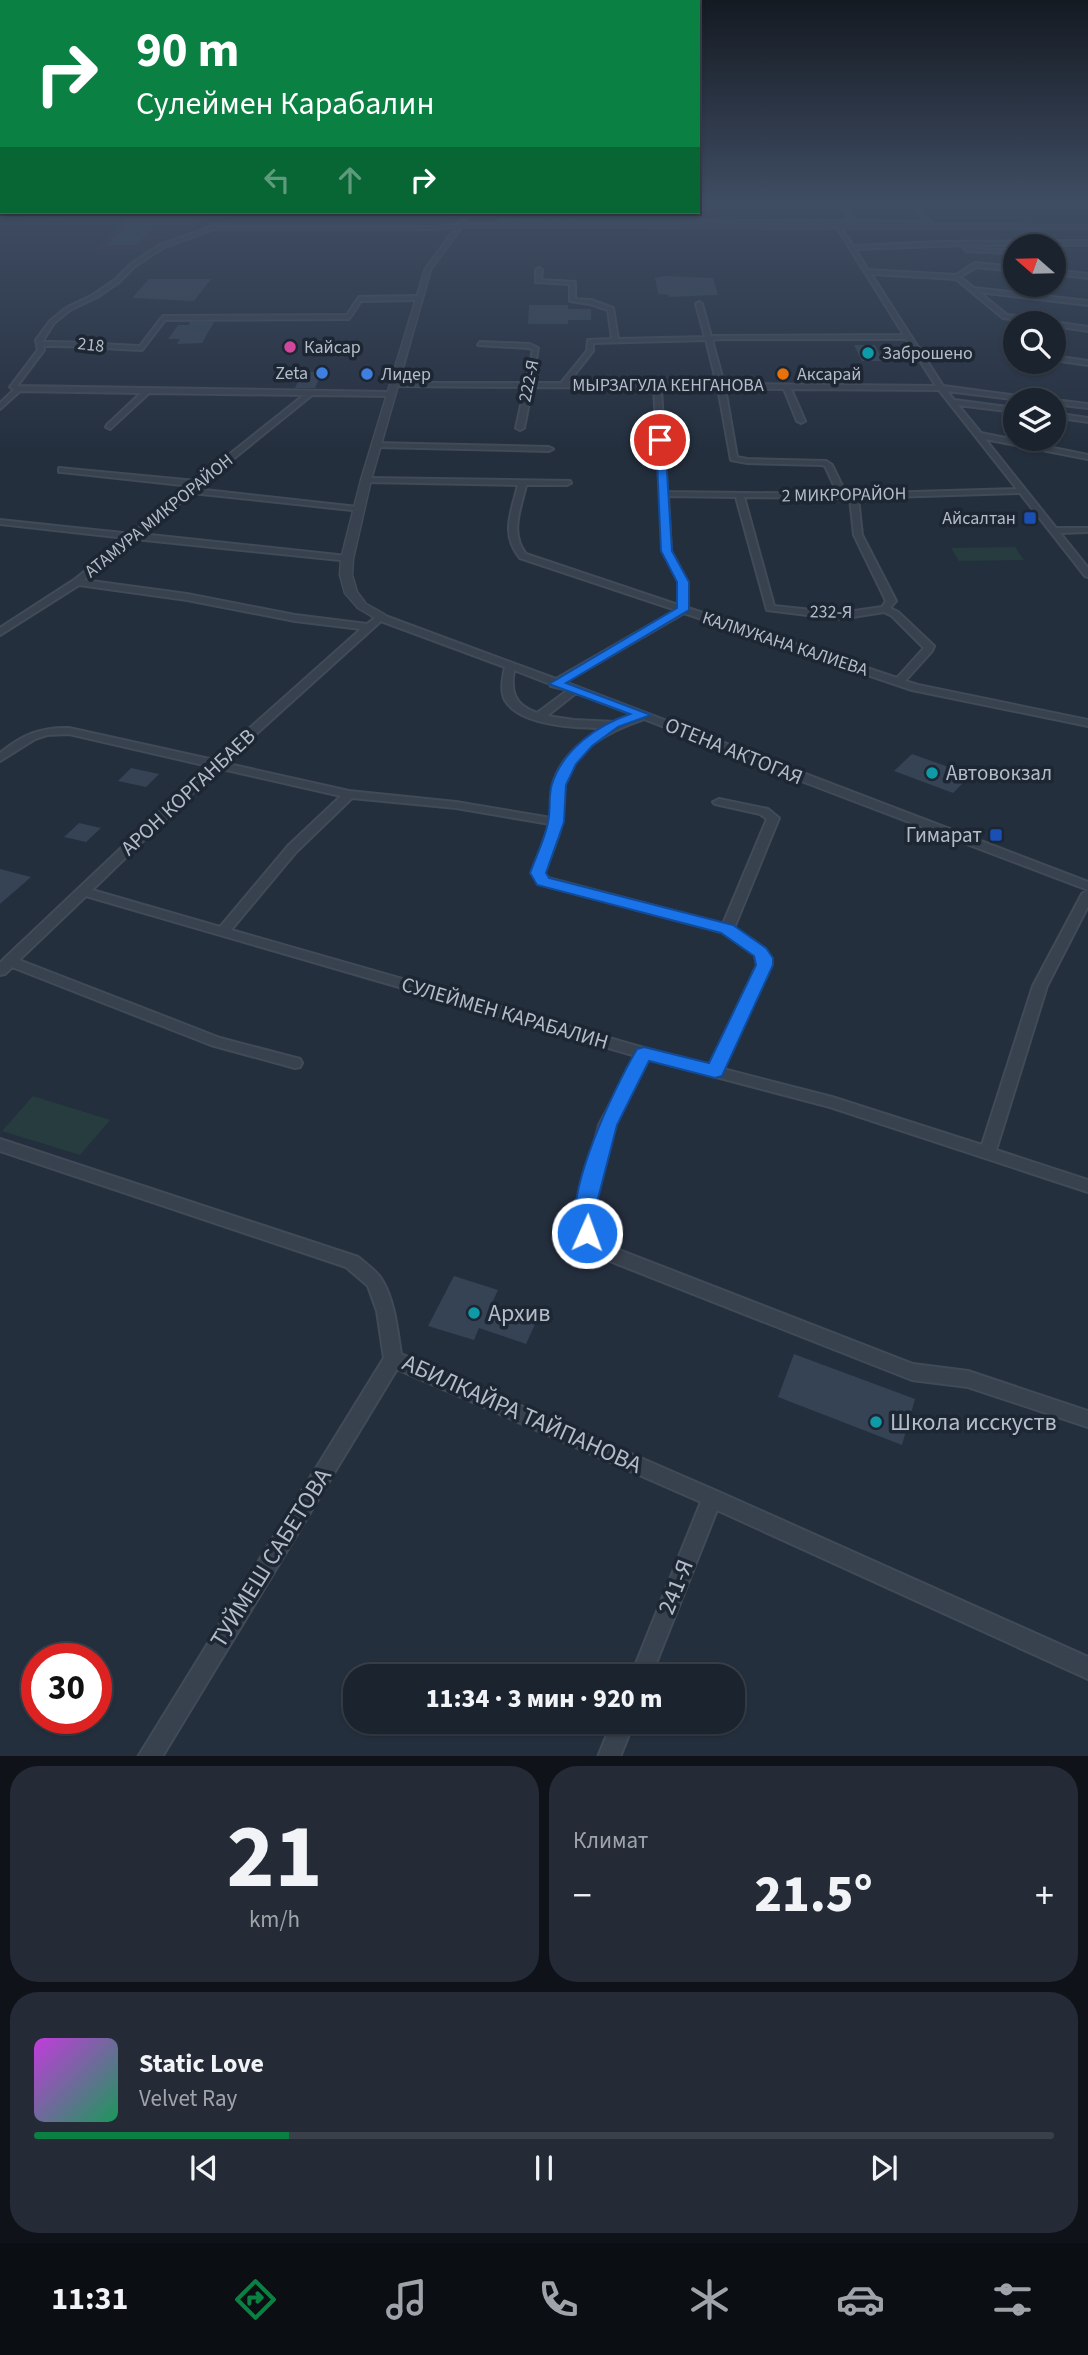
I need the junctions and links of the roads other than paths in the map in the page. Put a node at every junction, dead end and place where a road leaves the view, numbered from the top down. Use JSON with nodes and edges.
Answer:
{"nodes":[{"id":1,"x":110,"y":286,"type":"edge"},
{"id":2,"x":422,"y":286,"type":"edge"},
{"id":3,"x":573,"y":286,"type":"edge"},
{"id":4,"x":876,"y":286,"type":"edge"},
{"id":5,"x":968,"y":286,"type":"edge"},
{"id":6,"x":973,"y":290,"type":"junction"},
{"id":7,"x":359,"y":299,"type":"joint"},
{"id":8,"x":418,"y":299,"type":"junction"},
{"id":9,"x":1088,"y":303,"type":"edge"},
{"id":10,"x":699,"y":304,"type":"dead end"},
{"id":11,"x":1003,"y":315,"type":"edge"},
{"id":12,"x":1066,"y":326,"type":"edge"},
{"id":13,"x":1088,"y":329,"type":"edge"},
{"id":14,"x":907,"y":337,"type":"junction"},
{"id":15,"x":709,"y":338,"type":"junction"},
{"id":16,"x":615,"y":341,"type":"junction"},
{"id":17,"x":41,"y":344,"type":"junction"},
{"id":18,"x":480,"y":344,"type":"dead end"},
{"id":19,"x":1066,"y":360,"type":"edge"},
{"id":20,"x":1088,"y":363,"type":"edge"},
{"id":21,"x":564,"y":384,"type":"junction"},
{"id":22,"x":528,"y":385,"type":"junction"},
{"id":23,"x":657,"y":385,"type":"junction"},
{"id":24,"x":721,"y":385,"type":"junction"},
{"id":25,"x":786,"y":386,"type":"junction"},
{"id":26,"x":941,"y":388,"type":"junction"},
{"id":27,"x":18,"y":389,"type":"junction"},
{"id":28,"x":393,"y":389,"type":"junction"},
{"id":29,"x":146,"y":393,"type":"junction"},
{"id":30,"x":310,"y":393,"type":"junction"},
{"id":31,"x":1003,"y":396,"type":"edge"},
{"id":32,"x":954,"y":402,"type":"junction"},
{"id":33,"x":1066,"y":403,"type":"edge"},
{"id":34,"x":1088,"y":406,"type":"edge"},
{"id":35,"x":0,"y":407,"type":"edge"},
{"id":36,"x":1003,"y":408,"type":"edge"},
{"id":37,"x":1066,"y":417,"type":"edge"},
{"id":38,"x":1088,"y":420,"type":"edge"},
{"id":39,"x":801,"y":421,"type":"dead end"},
{"id":40,"x":110,"y":427,"type":"dead end"},
{"id":41,"x":520,"y":428,"type":"dead end"},
{"id":42,"x":978,"y":435,"type":"junction"},
{"id":43,"x":376,"y":445,"type":"junction"},
{"id":44,"x":549,"y":449,"type":"dead end"},
{"id":45,"x":1088,"y":457,"type":"edge"},
{"id":46,"x":62,"y":470,"type":"dead end"},
{"id":47,"x":366,"y":480,"type":"junction"},
{"id":48,"x":523,"y":482,"type":"junction"},
{"id":49,"x":568,"y":483,"type":"dead end"},
{"id":50,"x":196,"y":487,"type":"junction"},
{"id":51,"x":1023,"y":491,"type":"junction"},
{"id":52,"x":664,"y":494,"type":"junction"},
{"id":53,"x":739,"y":495,"type":"junction"},
{"id":54,"x":843,"y":496,"type":"junction"},
{"id":55,"x":854,"y":496,"type":"junction"},
{"id":56,"x":358,"y":509,"type":"junction"},
{"id":57,"x":0,"y":522,"type":"edge"},
{"id":58,"x":1088,"y":530,"type":"edge"},
{"id":59,"x":1054,"y":531,"type":"junction"},
{"id":60,"x":134,"y":537,"type":"junction"},
{"id":61,"x":347,"y":559,"type":"junction"},
{"id":62,"x":1088,"y":574,"type":"edge"},
{"id":63,"x":77,"y":582,"type":"junction"},
{"id":64,"x":683,"y":610,"type":"junction"},
{"id":65,"x":885,"y":610,"type":"junction"},
{"id":66,"x":380,"y":618,"type":"junction"},
{"id":67,"x":368,"y":627,"type":"junction"},
{"id":68,"x":1,"y":631,"type":"edge"},
{"id":69,"x":510,"y":667,"type":"junction"},
{"id":70,"x":899,"y":682,"type":"junction"},
{"id":71,"x":555,"y":684,"type":"junction"},
{"id":72,"x":574,"y":690,"type":"junction"},
{"id":73,"x":644,"y":715,"type":"junction"},
{"id":74,"x":540,"y":716,"type":"junction"},
{"id":75,"x":1088,"y":723,"type":"edge"},
{"id":76,"x":614,"y":724,"type":"junction"},
{"id":77,"x":0,"y":758,"type":"edge"},
{"id":78,"x":214,"y":766,"type":"junction"},
{"id":79,"x":349,"y":794,"type":"junction"},
{"id":80,"x":719,"y":802,"type":"dead end"},
{"id":81,"x":556,"y":822,"type":"junction"},
{"id":82,"x":1088,"y":886,"type":"edge"},
{"id":83,"x":82,"y":891,"type":"junction"},
{"id":84,"x":1088,"y":894,"type":"edge"},
{"id":85,"x":727,"y":929,"type":"junction"},
{"id":86,"x":224,"y":930,"type":"junction"},
{"id":87,"x":5,"y":966,"type":"edge"},
{"id":88,"x":644,"y":1053,"type":"junction"},
{"id":89,"x":295,"y":1063,"type":"dead end"},
{"id":90,"x":715,"y":1071,"type":"junction"},
{"id":91,"x":0,"y":1145,"type":"edge"},
{"id":92,"x":987,"y":1153,"type":"junction"},
{"id":93,"x":1088,"y":1186,"type":"edge"},
{"id":94,"x":393,"y":1359,"type":"junction"},
{"id":95,"x":1088,"y":1419,"type":"edge"},
{"id":96,"x":712,"y":1498,"type":"junction"},
{"id":97,"x":646,"y":1664,"type":"edge"},
{"id":98,"x":1088,"y":1668,"type":"edge"},
{"id":99,"x":618,"y":1734,"type":"edge"},
{"id":100,"x":149,"y":1756,"type":"edge"},
{"id":101,"x":609,"y":1756,"type":"edge"}],
"edges":[{"from":1,"to":17,"type":"street"},
{"from":2,"to":8,"type":"street"},
{"from":3,"to":16,"type":"street"},
{"from":4,"to":14,"type":"street"},
{"from":5,"to":6,"type":"street"},
{"from":6,"to":9,"type":"street"},
{"from":6,"to":11,"type":"street"},
{"from":7,"to":8,"type":"street"},
{"from":7,"to":17,"type":"street","name":"218"},
{"from":8,"to":28,"type":"street"},
{"from":10,"to":15,"type":"street"},
{"from":12,"to":13,"type":"street"},
{"from":14,"to":15,"type":"street"},
{"from":14,"to":26,"type":"street"},
{"from":15,"to":16,"type":"street"},
{"from":15,"to":24,"type":"street"},
{"from":16,"to":21,"type":"street"},
{"from":17,"to":27,"type":"street"},
{"from":18,"to":22,"type":"street","name":"222-Я"},
{"from":19,"to":20,"type":"street"},
{"from":21,"to":22,"type":"street","name":"МЫРЗАГУЛА КЕНГАНОВА"},
{"from":21,"to":23,"type":"street","name":"МЫРЗАГУЛА КЕНГАНОВА"},
{"from":22,"to":28,"type":"street","name":"МЫРЗАГУЛА КЕНГАНОВА"},
{"from":22,"to":41,"type":"street","name":"222-Я"},
{"from":23,"to":24,"type":"street","name":"МЫРЗАГУЛА КЕНГАНОВА"},
{"from":23,"to":52,"type":"street"},
{"from":24,"to":25,"type":"street","name":"МЫРЗАГУЛА КЕНГАНОВА"},
{"from":24,"to":54,"type":"street"},
{"from":25,"to":26,"type":"street","name":"МЫРЗАГУЛА КЕНГАНОВА"},
{"from":25,"to":39,"type":"street"},
{"from":26,"to":31,"type":"street","name":"МЫРЗАГУЛА КЕНГАНОВА"},
{"from":26,"to":32,"type":"street"},
{"from":27,"to":29,"type":"street","name":"МЫРЗАГУЛА КЕНГАНОВА"},
{"from":27,"to":35,"type":"street"},
{"from":28,"to":30,"type":"street","name":"МЫРЗАГУЛА КЕНГАНОВА"},
{"from":28,"to":43,"type":"street"},
{"from":29,"to":30,"type":"street","name":"МЫРЗАГУЛА КЕНГАНОВА"},
{"from":29,"to":40,"type":"street"},
{"from":30,"to":50,"type":"street","name":"АТАМУРА МИКРОРАЙОН"},
{"from":32,"to":36,"type":"street"},
{"from":32,"to":42,"type":"street"},
{"from":33,"to":34,"type":"street"},
{"from":37,"to":38,"type":"street"},
{"from":42,"to":45,"type":"street"},
{"from":42,"to":51,"type":"street"},
{"from":43,"to":44,"type":"street"},
{"from":43,"to":47,"type":"street"},
{"from":46,"to":50,"type":"street"},
{"from":47,"to":48,"type":"street"},
{"from":47,"to":56,"type":"street"},
{"from":48,"to":49,"type":"street"},
{"from":48,"to":64,"type":"street","name":"КАЛМУКАНА КАЛИЕВА"},
{"from":50,"to":56,"type":"street"},
{"from":50,"to":60,"type":"street","name":"АТАМУРА МИКРОРАЙОН"},
{"from":51,"to":55,"type":"street","name":"2 МИКРОРАЙОН"},
{"from":51,"to":59,"type":"street"},
{"from":52,"to":53,"type":"street","name":"2 МИКРОРАЙОН"},
{"from":52,"to":64,"type":"street"},
{"from":53,"to":54,"type":"street","name":"2 МИКРОРАЙОН"},
{"from":53,"to":65,"type":"street","name":"232-Я"},
{"from":54,"to":55,"type":"street","name":"2 МИКРОРАЙОН"},
{"from":55,"to":65,"type":"street"},
{"from":56,"to":61,"type":"street"},
{"from":57,"to":60,"type":"street"},
{"from":58,"to":59,"type":"street"},
{"from":59,"to":62,"type":"street"},
{"from":60,"to":61,"type":"street"},
{"from":60,"to":63,"type":"street","name":"АТАМУРА МИКРОРАЙОН"},
{"from":61,"to":66,"type":"street"},
{"from":63,"to":67,"type":"street"},
{"from":63,"to":68,"type":"street","name":"АТАМУРА МИКРОРАЙОН"},
{"from":64,"to":70,"type":"street","name":"КАЛМУКАНА КАЛИЕВА"},
{"from":64,"to":71,"type":"street"},
{"from":65,"to":70,"type":"street"},
{"from":66,"to":67,"type":"street","name":"АРОН КОРГАНБАЕВ"},
{"from":66,"to":69,"type":"street","name":"ОТЕНА АКТОГАЯ"},
{"from":67,"to":78,"type":"street","name":"АРОН КОРГАНБАЕВ"},
{"from":69,"to":71,"type":"street","name":"ОТЕНА АКТОГАЯ"},
{"from":69,"to":74,"type":"street"},
{"from":70,"to":75,"type":"street","name":"КАЛМУКАНА КАЛИЕВА"},
{"from":71,"to":72,"type":"street","name":"ОТЕНА АКТОГАЯ"},
{"from":72,"to":73,"type":"street","name":"ОТЕНА АКТОГАЯ"},
{"from":72,"to":74,"type":"street"},
{"from":73,"to":76,"type":"street"},
{"from":73,"to":82,"type":"street","name":"ОТЕНА АКТОГАЯ"},
{"from":74,"to":76,"type":"street"},
{"from":76,"to":81,"type":"street"},
{"from":77,"to":78,"type":"street"},
{"from":78,"to":79,"type":"street"},
{"from":78,"to":83,"type":"street","name":"АРОН КОРГАНБАЕВ"},
{"from":79,"to":81,"type":"street"},
{"from":79,"to":86,"type":"street"},
{"from":80,"to":85,"type":"street"},
{"from":81,"to":85,"type":"street"},
{"from":83,"to":86,"type":"street","name":"СУЛЕЙМЕН КАРАБАЛИН"},
{"from":83,"to":87,"type":"street","name":"АРОН КОРГАНБАЕВ"},
{"from":84,"to":92,"type":"street"},
{"from":85,"to":90,"type":"street"},
{"from":86,"to":88,"type":"street","name":"СУЛЕЙМЕН КАРАБАЛИН"},
{"from":87,"to":89,"type":"street"},
{"from":88,"to":90,"type":"street","name":"СУЛЕЙМЕН КАРАБАЛИН"},
{"from":88,"to":95,"type":"street"},
{"from":90,"to":92,"type":"street","name":"СУЛЕЙМЕН КАРАБАЛИН"},
{"from":91,"to":94,"type":"street","name":"АБИЛКАЙРА ТАЙПАНОВА"},
{"from":92,"to":93,"type":"street","name":"СУЛЕЙМЕН КАРАБАЛИН"},
{"from":94,"to":96,"type":"street","name":"АБИЛКАЙРА ТАЙПАНОВА"},
{"from":94,"to":100,"type":"street","name":"ТУЙМЕШ САБЕТОВА"},
{"from":96,"to":97,"type":"street","name":"241-Я"},
{"from":96,"to":98,"type":"street","name":"АБИЛКАЙРА ТАЙПАНОВА"},
{"from":99,"to":101,"type":"street"}]}
